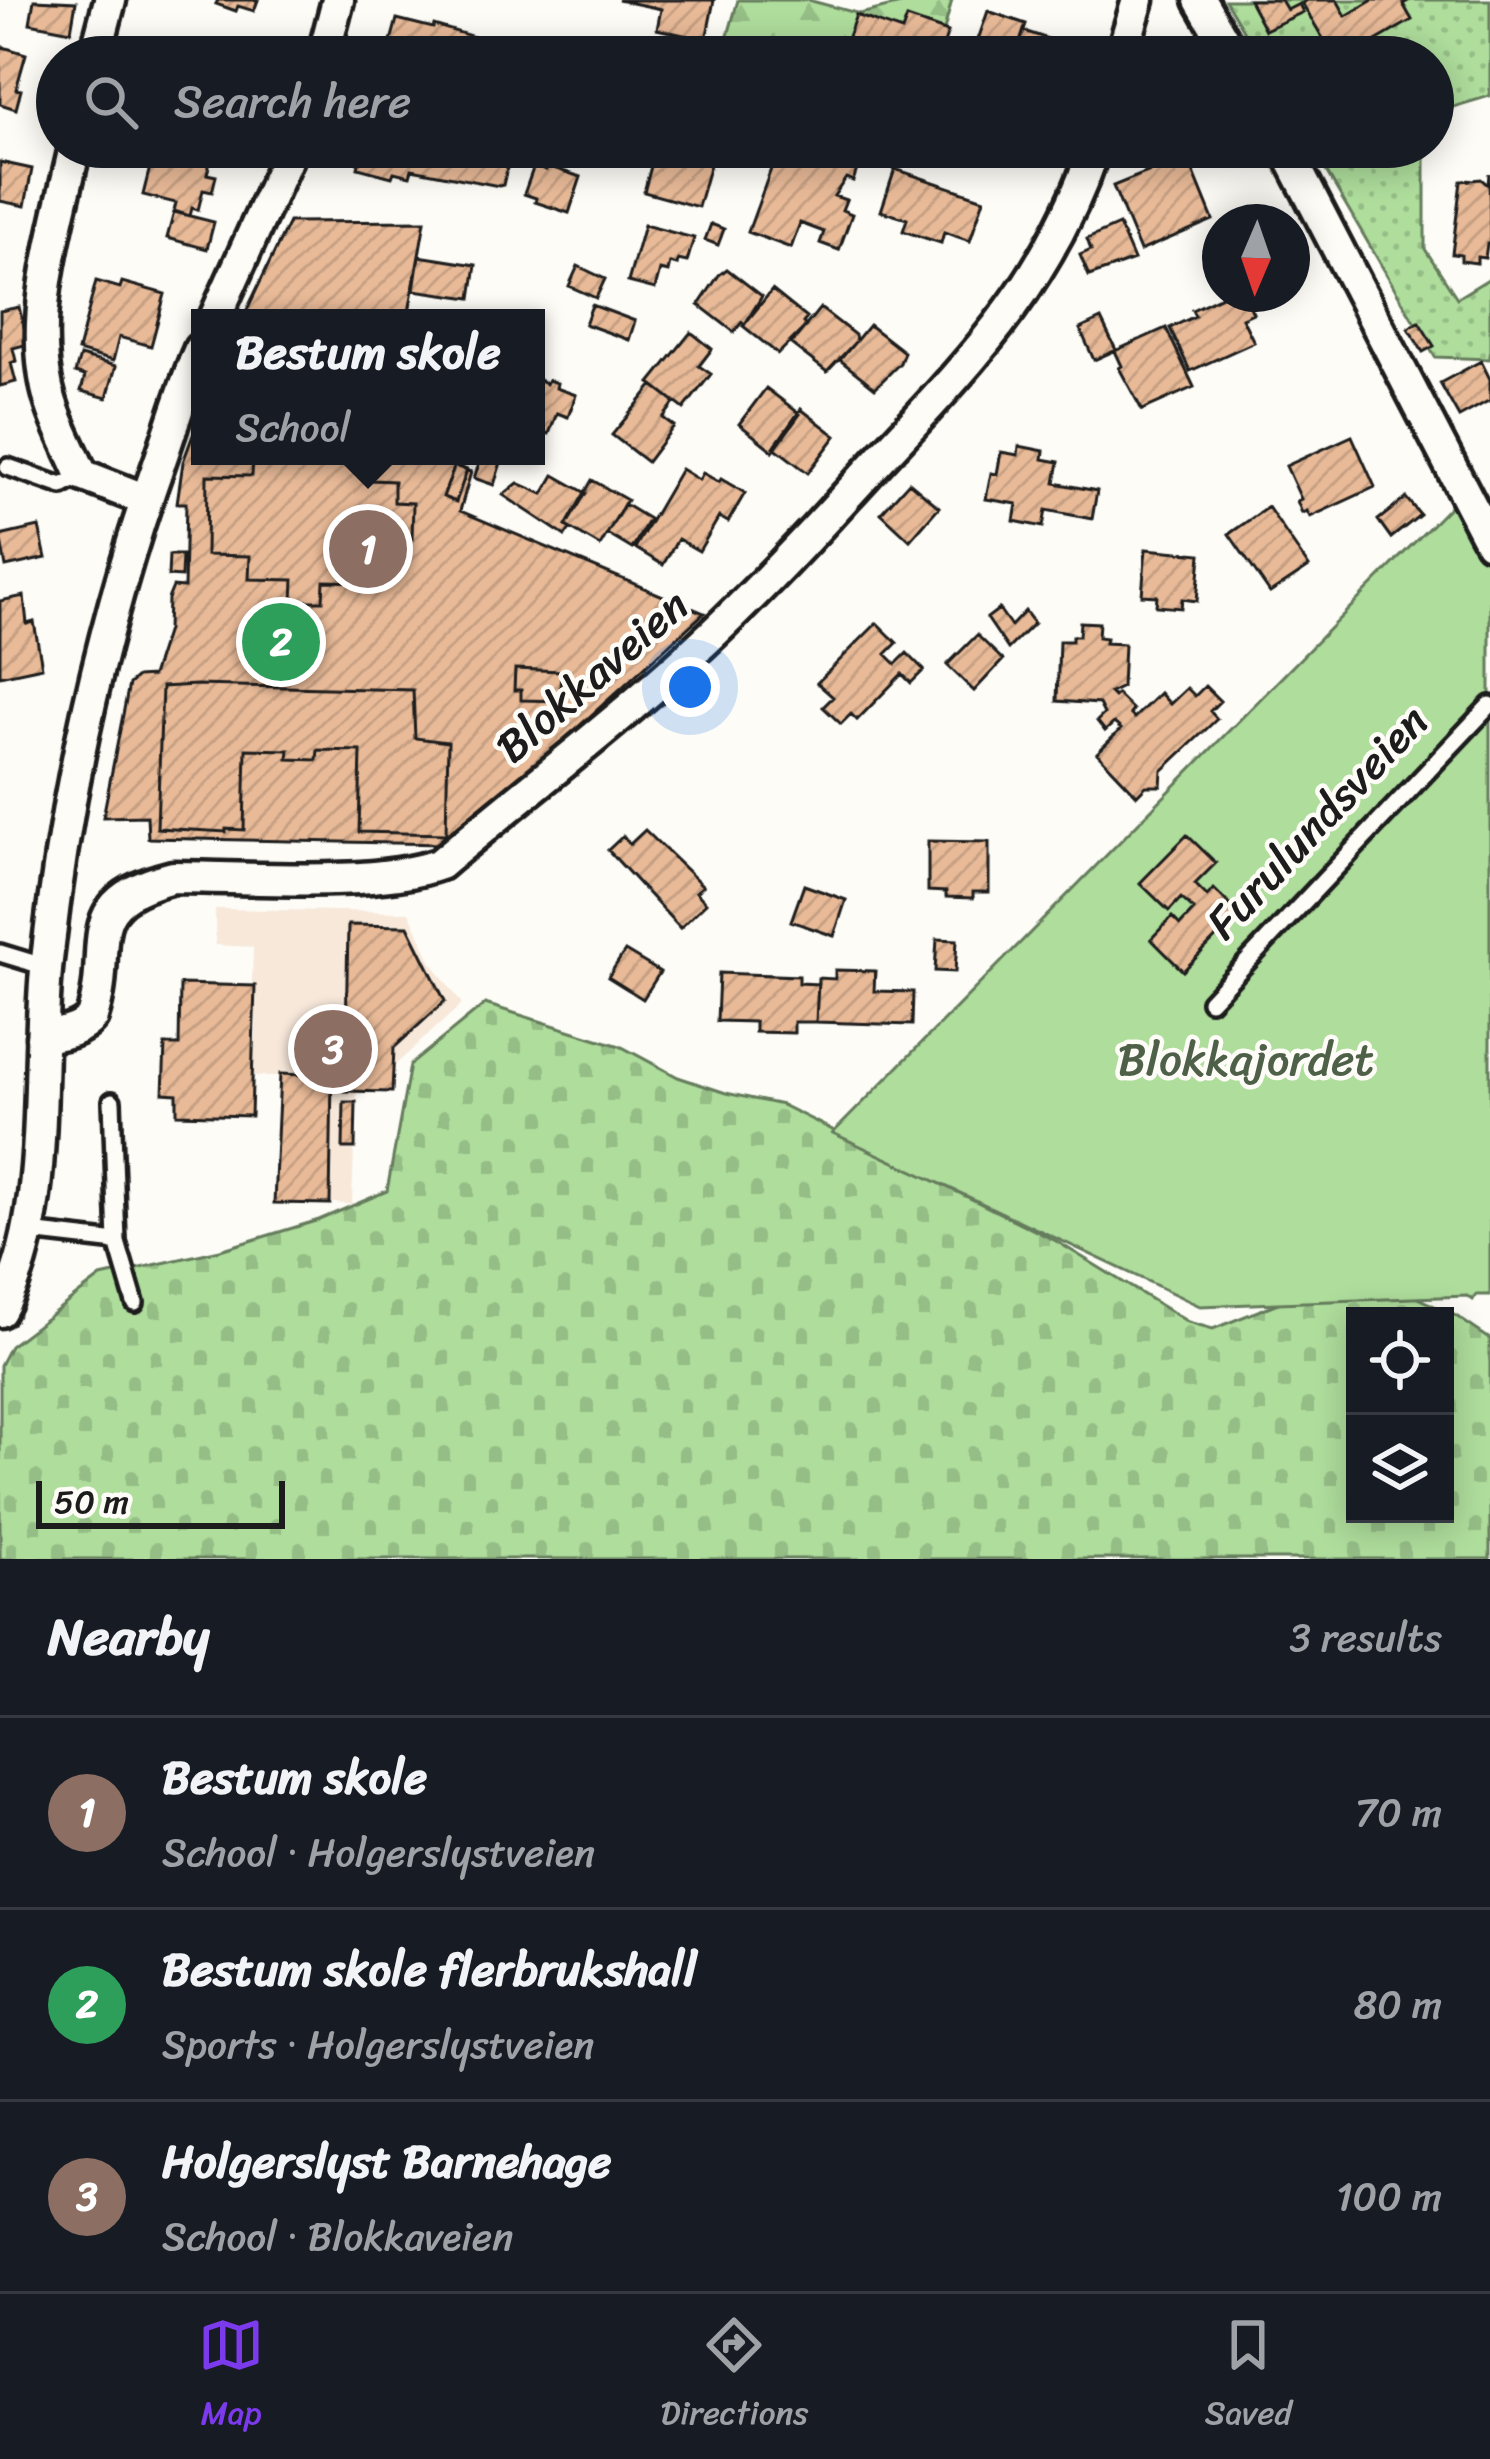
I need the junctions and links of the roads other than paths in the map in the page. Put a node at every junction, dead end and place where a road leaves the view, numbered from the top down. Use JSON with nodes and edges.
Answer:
{"nodes":[{"id":1,"x":110,"y":0,"type":"edge"},
{"id":2,"x":338,"y":0,"type":"edge"},
{"id":3,"x":1138,"y":0,"type":"edge"},
{"id":4,"x":1200,"y":0,"type":"edge"},
{"id":5,"x":101,"y":36,"type":"edge"},
{"id":6,"x":329,"y":36,"type":"edge"},
{"id":7,"x":1127,"y":36,"type":"edge"},
{"id":8,"x":1221,"y":36,"type":"edge"},
{"id":9,"x":70,"y":168,"type":"edge"},
{"id":10,"x":282,"y":168,"type":"edge"},
{"id":11,"x":1087,"y":168,"type":"edge"},
{"id":12,"x":1296,"y":168,"type":"edge"},
{"id":13,"x":218,"y":309,"type":"edge"},
{"id":14,"x":191,"y":374,"type":"edge"},
{"id":15,"x":8,"y":466,"type":"dead end"},
{"id":16,"x":82,"y":475,"type":"junction"},
{"id":17,"x":146,"y":500,"type":"junction"},
{"id":18,"x":1490,"y":542,"type":"edge"},
{"id":19,"x":1490,"y":705,"type":"edge"},
{"id":20,"x":0,"y":953,"type":"edge"},
{"id":21,"x":46,"y":967,"type":"junction"},
{"id":22,"x":1210,"y":1001,"type":"dead end"},
{"id":23,"x":42,"y":1037,"type":"junction"},
{"id":24,"x":112,"y":1102,"type":"dead end"},
{"id":25,"x":30,"y":1232,"type":"junction"},
{"id":26,"x":117,"y":1242,"type":"junction"},
{"id":27,"x":9,"y":1276,"type":"edge"},
{"id":28,"x":135,"y":1304,"type":"dead end"},
{"id":29,"x":0,"y":1310,"type":"edge"}],
"edges":[{"from":1,"to":5,"type":"street"},
{"from":2,"to":6,"type":"street"},
{"from":3,"to":7,"type":"street"},
{"from":4,"to":8,"type":"street"},
{"from":9,"to":16,"type":"street"},
{"from":10,"to":13,"type":"street"},
{"from":11,"to":23,"type":"street","name":"Blokkaveien"},
{"from":12,"to":18,"type":"street"},
{"from":14,"to":17,"type":"street"},
{"from":15,"to":16,"type":"lane"},
{"from":16,"to":17,"type":"street"},
{"from":17,"to":21,"type":"street"},
{"from":19,"to":22,"type":"lane","name":"Furulundsveien"},
{"from":20,"to":21,"type":"lane"},
{"from":21,"to":23,"type":"street"},
{"from":23,"to":25,"type":"street"},
{"from":24,"to":26,"type":"lane"},
{"from":25,"to":26,"type":"lane"},
{"from":25,"to":27,"type":"street"},
{"from":26,"to":28,"type":"lane"},
{"from":27,"to":29,"type":"street"}]}
